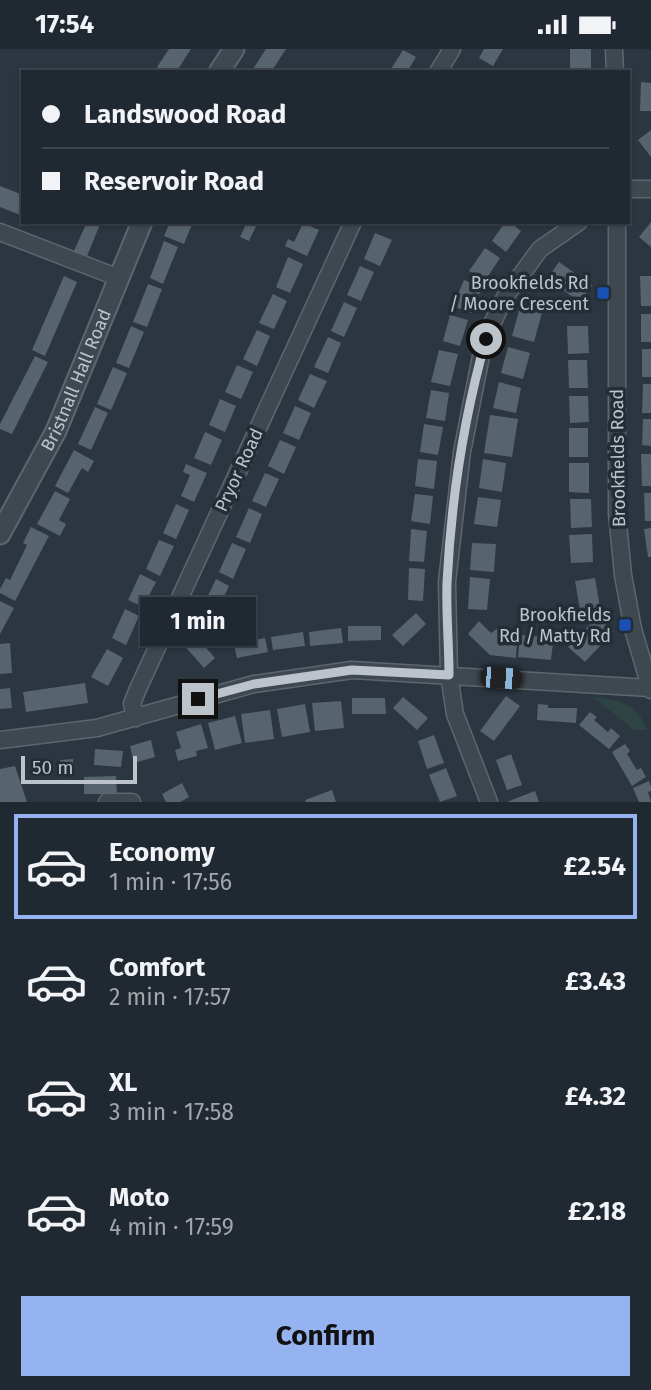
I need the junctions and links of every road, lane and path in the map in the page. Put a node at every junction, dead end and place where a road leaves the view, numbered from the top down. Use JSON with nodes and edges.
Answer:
{"nodes":[{"id":1,"x":234,"y":49,"type":"edge"},
{"id":2,"x":452,"y":49,"type":"edge"},
{"id":3,"x":614,"y":49,"type":"edge"},
{"id":4,"x":220,"y":70,"type":"edge"},
{"id":5,"x":439,"y":70,"type":"edge"},
{"id":6,"x":615,"y":70,"type":"edge"},
{"id":7,"x":630,"y":189,"type":"edge"},
{"id":8,"x":651,"y":189,"type":"edge"},
{"id":9,"x":141,"y":224,"type":"edge"},
{"id":10,"x":352,"y":224,"type":"edge"},
{"id":11,"x":576,"y":224,"type":"edge"},
{"id":12,"x":617,"y":224,"type":"edge"},
{"id":13,"x":0,"y":232,"type":"edge"},
{"id":14,"x":119,"y":278,"type":"junction"},
{"id":15,"x":0,"y":534,"type":"edge"},
{"id":16,"x":449,"y":675,"type":"junction"},
{"id":17,"x":651,"y":689,"type":"edge"},
{"id":18,"x":136,"y":718,"type":"junction"},
{"id":19,"x":0,"y":740,"type":"edge"},
{"id":20,"x":107,"y":802,"type":"edge"},
{"id":21,"x":132,"y":802,"type":"edge"},
{"id":22,"x":489,"y":802,"type":"edge"}],
"edges":[{"from":1,"to":4,"type":"street"},
{"from":2,"to":5,"type":"street"},
{"from":3,"to":6,"type":"street"},
{"from":7,"to":8,"type":"street"},
{"from":9,"to":14,"type":"street","name":"Bristnall Hall Road"},
{"from":10,"to":18,"type":"street","name":"Pryor Road"},
{"from":11,"to":16,"type":"street"},
{"from":12,"to":17,"type":"street","name":"Brookfields Road"},
{"from":13,"to":14,"type":"street"},
{"from":14,"to":15,"type":"street","name":"Bristnall Hall Road"},
{"from":16,"to":17,"type":"street"},
{"from":16,"to":18,"type":"street"},
{"from":16,"to":22,"type":"street"},
{"from":18,"to":19,"type":"street"},
{"from":20,"to":21,"type":"street"}]}
